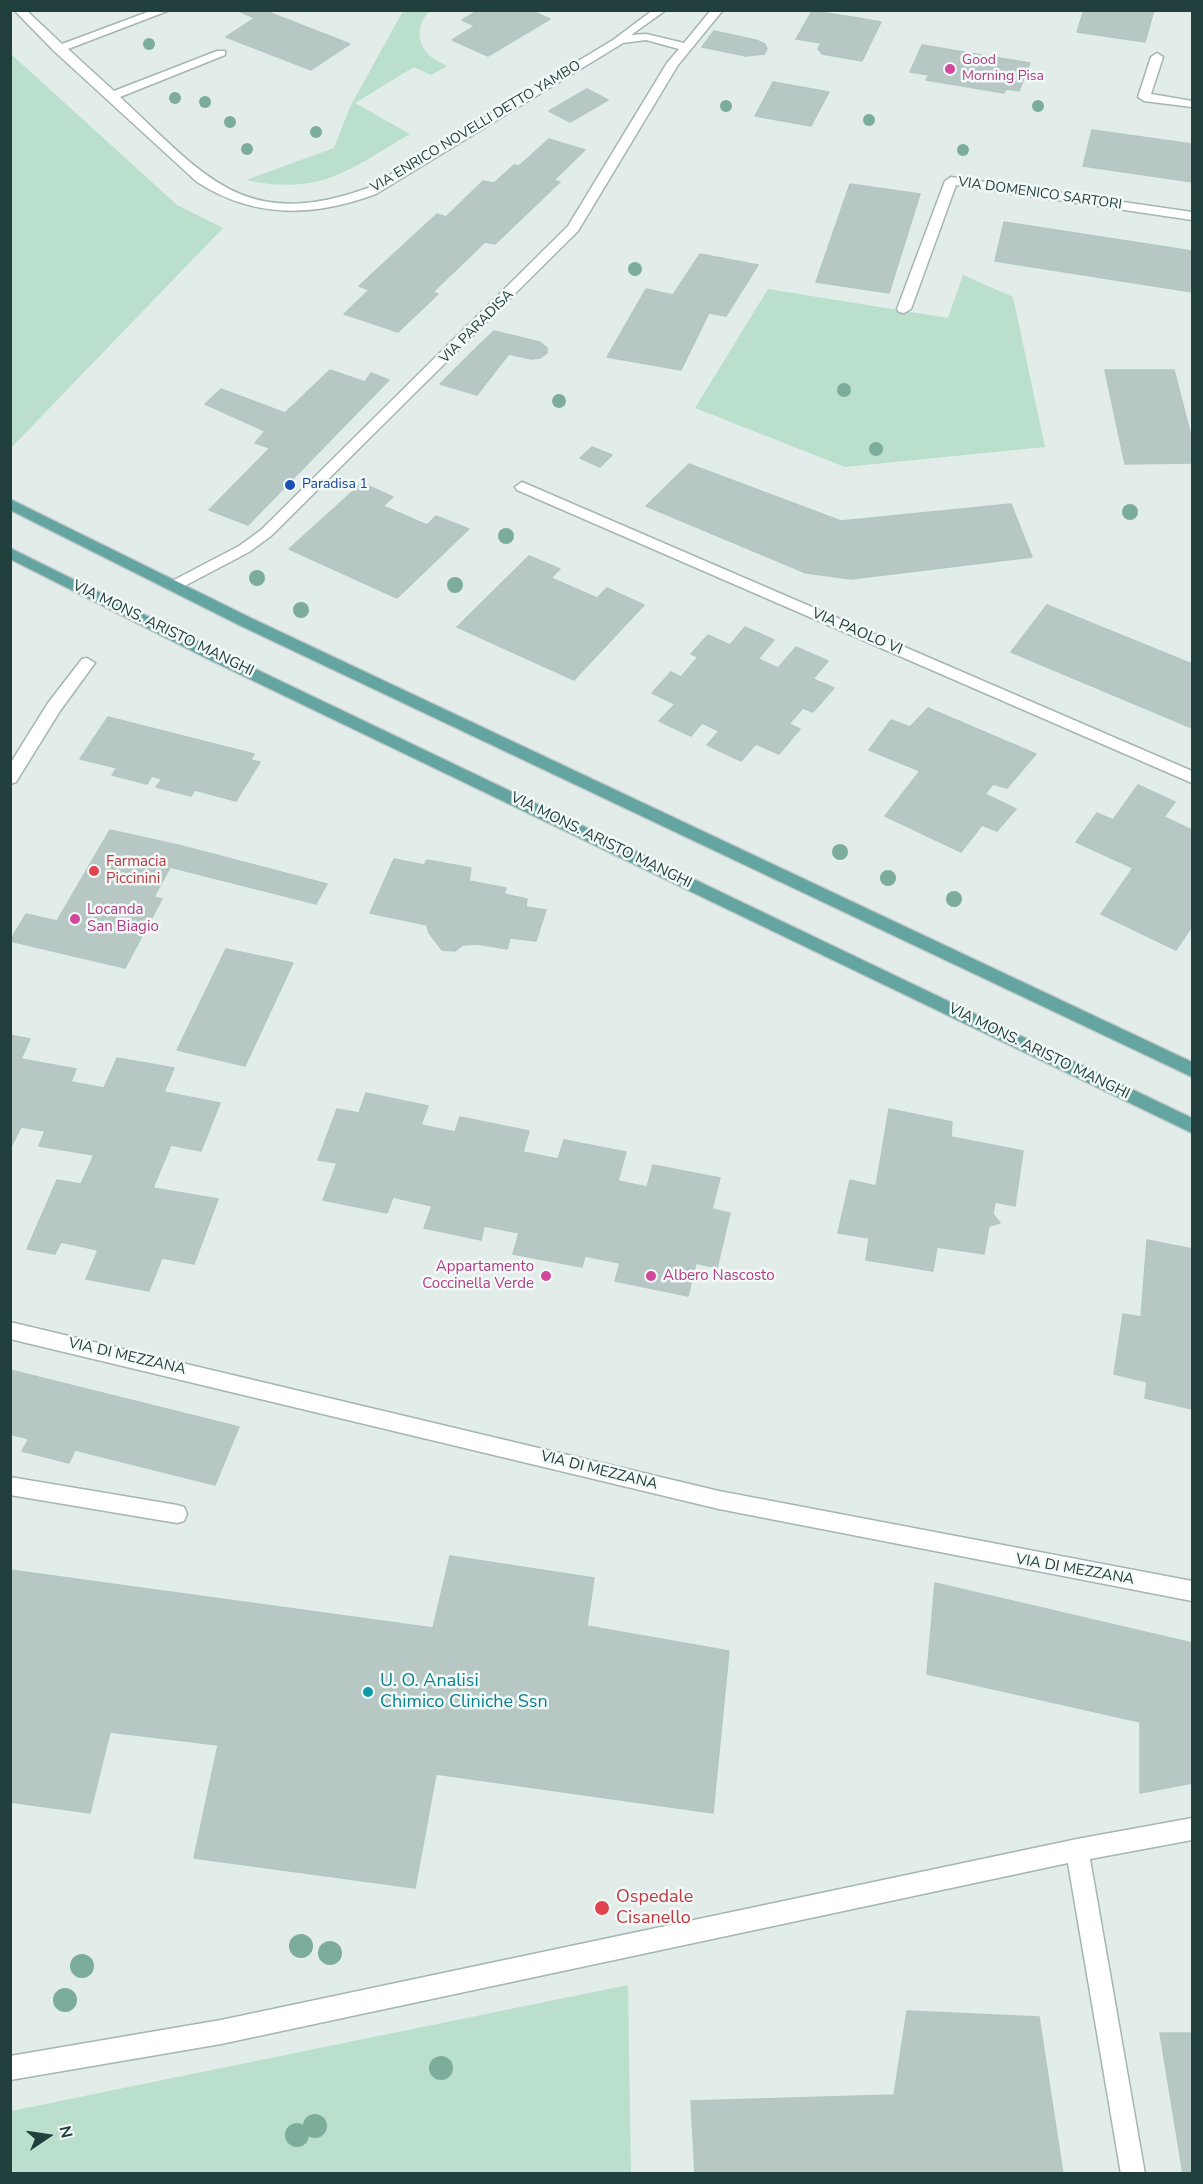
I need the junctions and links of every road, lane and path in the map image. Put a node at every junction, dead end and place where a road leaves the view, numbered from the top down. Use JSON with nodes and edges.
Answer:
{"nodes":[{"id":1,"x":19,"y":10,"type":"edge"},
{"id":2,"x":165,"y":10,"type":"edge"},
{"id":3,"x":661,"y":10,"type":"edge"},
{"id":4,"x":718,"y":10,"type":"edge"},
{"id":5,"x":608,"y":47,"type":"junction"},
{"id":6,"x":685,"y":47,"type":"junction"},
{"id":7,"x":58,"y":49,"type":"junction"},
{"id":8,"x":221,"y":53,"type":"dead end"},
{"id":9,"x":1157,"y":57,"type":"dead end"},
{"id":10,"x":113,"y":96,"type":"junction"},
{"id":11,"x":1192,"y":104,"type":"edge"},
{"id":12,"x":1192,"y":216,"type":"edge"},
{"id":13,"x":904,"y":309,"type":"dead end"},
{"id":14,"x":522,"y":487,"type":"dead end"},
{"id":15,"x":10,"y":504,"type":"edge"},
{"id":16,"x":10,"y":553,"type":"edge"},
{"id":17,"x":175,"y":586,"type":"junction"},
{"id":18,"x":87,"y":663,"type":"dead end"},
{"id":19,"x":1192,"y":777,"type":"edge"},
{"id":20,"x":10,"y":778,"type":"edge"},
{"id":21,"x":1192,"y":1070,"type":"edge"},
{"id":22,"x":1192,"y":1126,"type":"edge"},
{"id":23,"x":10,"y":1330,"type":"edge"},
{"id":24,"x":10,"y":1486,"type":"edge"},
{"id":25,"x":177,"y":1514,"type":"dead end"},
{"id":26,"x":1192,"y":1591,"type":"edge"},
{"id":27,"x":1192,"y":1829,"type":"edge"},
{"id":28,"x":1077,"y":1850,"type":"junction"},
{"id":29,"x":10,"y":2068,"type":"edge"},
{"id":30,"x":1133,"y":2174,"type":"edge"}],
"edges":[{"from":1,"to":7,"type":"street","name":"VIA ENRICO NOVELLI DETTO YAMBO"},
{"from":2,"to":7,"type":"street"},
{"from":3,"to":5,"type":"street","name":"VIA ENRICO NOVELLI DETTO YAMBO"},
{"from":4,"to":6,"type":"street","name":"VIA PARADISA"},
{"from":5,"to":6,"type":"street","name":"VIA ENRICO NOVELLI DETTO YAMBO"},
{"from":5,"to":10,"type":"street","name":"VIA ENRICO NOVELLI DETTO YAMBO"},
{"from":6,"to":17,"type":"street","name":"VIA PARADISA"},
{"from":7,"to":10,"type":"street","name":"VIA ENRICO NOVELLI DETTO YAMBO"},
{"from":8,"to":10,"type":"street"},
{"from":9,"to":11,"type":"street"},
{"from":12,"to":13,"type":"street","name":"VIA DOMENICO SARTORI"},
{"from":14,"to":19,"type":"street","name":"VIA PAOLO VI"},
{"from":15,"to":17,"type":"main road"},
{"from":16,"to":22,"type":"main road","name":"VIA MONS. ARISTO MANGHI"},
{"from":17,"to":21,"type":"main road"},
{"from":18,"to":20,"type":"street"},
{"from":23,"to":26,"type":"street","name":"VIA DI MEZZANA"},
{"from":24,"to":25,"type":"street"},
{"from":27,"to":28,"type":"street"},
{"from":28,"to":29,"type":"street"},
{"from":28,"to":30,"type":"street"}]}
